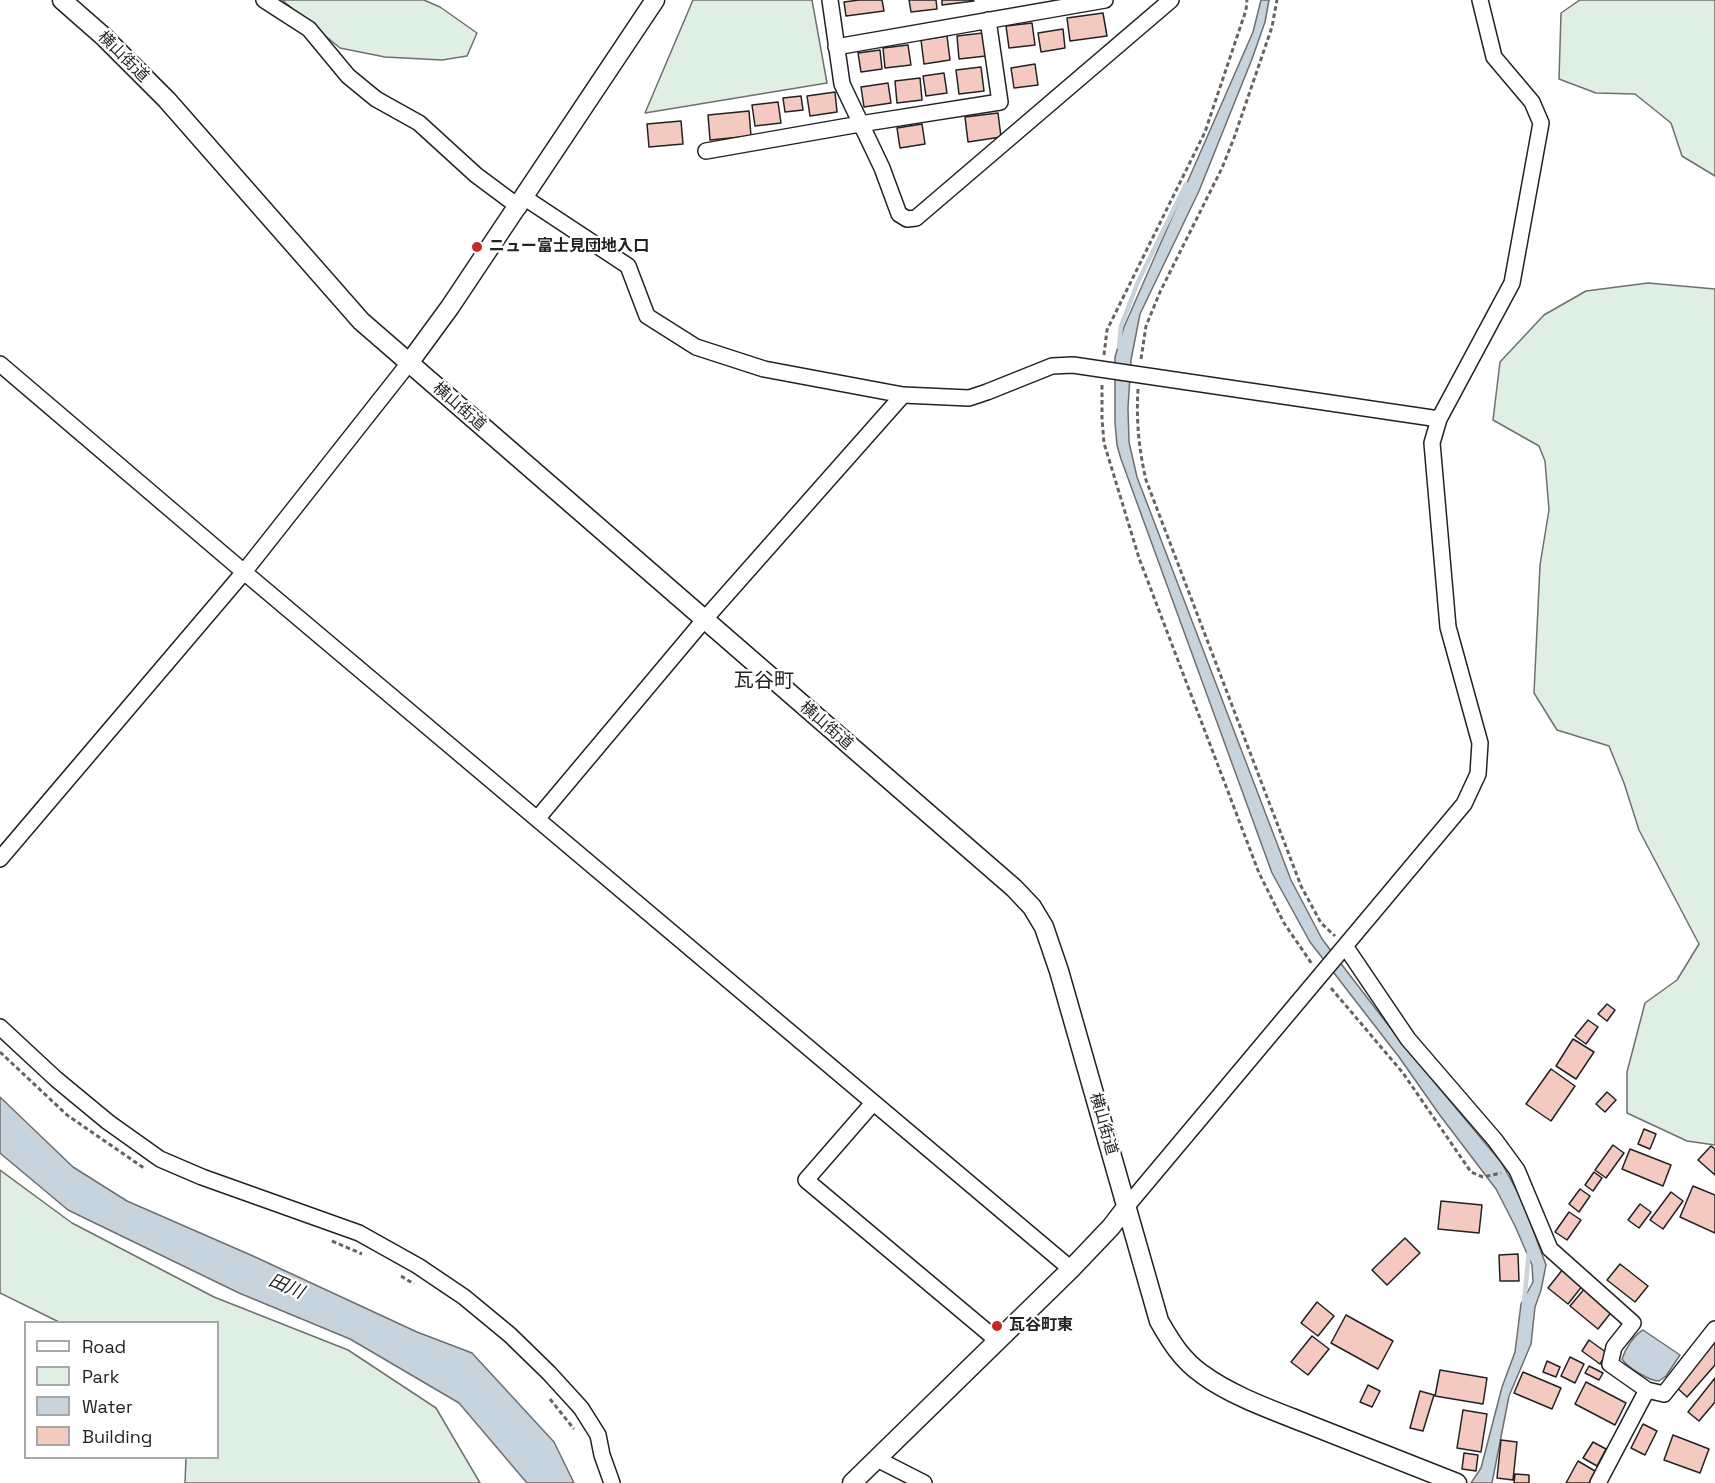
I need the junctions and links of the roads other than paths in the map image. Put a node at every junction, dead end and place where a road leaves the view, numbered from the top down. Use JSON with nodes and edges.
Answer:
{"nodes":[{"id":1,"x":62,"y":0,"type":"edge"},
{"id":2,"x":264,"y":0,"type":"edge"},
{"id":3,"x":655,"y":0,"type":"edge"},
{"id":4,"x":830,"y":0,"type":"edge"},
{"id":5,"x":1105,"y":0,"type":"edge"},
{"id":6,"x":1171,"y":0,"type":"edge"},
{"id":7,"x":1480,"y":0,"type":"edge"},
{"id":8,"x":988,"y":20,"type":"junction"},
{"id":9,"x":836,"y":46,"type":"junction"},
{"id":10,"x":860,"y":124,"type":"junction"},
{"id":11,"x":706,"y":151,"type":"dead end"},
{"id":12,"x":522,"y":202,"type":"junction"},
{"id":13,"x":408,"y":363,"type":"junction"},
{"id":14,"x":0,"y":364,"type":"edge"},
{"id":15,"x":903,"y":395,"type":"junction"},
{"id":16,"x":1439,"y":419,"type":"junction"},
{"id":17,"x":244,"y":572,"type":"junction"},
{"id":18,"x":704,"y":620,"type":"junction"},
{"id":19,"x":537,"y":819,"type":"junction"},
{"id":20,"x":0,"y":859,"type":"edge"},
{"id":21,"x":1345,"y":946,"type":"junction"},
{"id":22,"x":0,"y":1027,"type":"edge"},
{"id":23,"x":873,"y":1103,"type":"junction"},
{"id":24,"x":1127,"y":1206,"type":"junction"},
{"id":25,"x":1071,"y":1269,"type":"junction"},
{"id":26,"x":1715,"y":1329,"type":"edge"},
{"id":27,"x":998,"y":1341,"type":"junction"},
{"id":28,"x":1647,"y":1390,"type":"junction"},
{"id":29,"x":878,"y":1459,"type":"junction"},
{"id":30,"x":612,"y":1483,"type":"edge"},
{"id":31,"x":852,"y":1483,"type":"edge"},
{"id":32,"x":924,"y":1483,"type":"edge"},
{"id":33,"x":1457,"y":1483,"type":"edge"},
{"id":34,"x":1598,"y":1483,"type":"edge"}],
"edges":[{"from":1,"to":13,"type":"street","name":"横山街道"},
{"from":2,"to":12,"type":"street"},
{"from":3,"to":12,"type":"street"},
{"from":4,"to":9,"type":"street"},
{"from":5,"to":8,"type":"street"},
{"from":6,"to":10,"type":"street"},
{"from":7,"to":16,"type":"street"},
{"from":8,"to":9,"type":"street"},
{"from":8,"to":10,"type":"street"},
{"from":9,"to":10,"type":"street"},
{"from":10,"to":11,"type":"street"},
{"from":12,"to":13,"type":"street"},
{"from":12,"to":15,"type":"street"},
{"from":13,"to":17,"type":"street"},
{"from":13,"to":18,"type":"street","name":"横山街道"},
{"from":14,"to":17,"type":"street"},
{"from":15,"to":16,"type":"street"},
{"from":15,"to":18,"type":"street"},
{"from":16,"to":21,"type":"street"},
{"from":17,"to":19,"type":"street"},
{"from":17,"to":20,"type":"street"},
{"from":18,"to":19,"type":"street"},
{"from":18,"to":24,"type":"street","name":"横山街道"},
{"from":19,"to":23,"type":"street"},
{"from":21,"to":24,"type":"street"},
{"from":21,"to":28,"type":"street"},
{"from":22,"to":30,"type":"street"},
{"from":23,"to":25,"type":"street"},
{"from":23,"to":27,"type":"street"},
{"from":24,"to":25,"type":"street"},
{"from":24,"to":33,"type":"street","name":"横山街道"},
{"from":25,"to":27,"type":"street"},
{"from":26,"to":28,"type":"street"},
{"from":27,"to":29,"type":"street"},
{"from":28,"to":34,"type":"street"},
{"from":29,"to":31,"type":"street"},
{"from":29,"to":32,"type":"street"}]}
